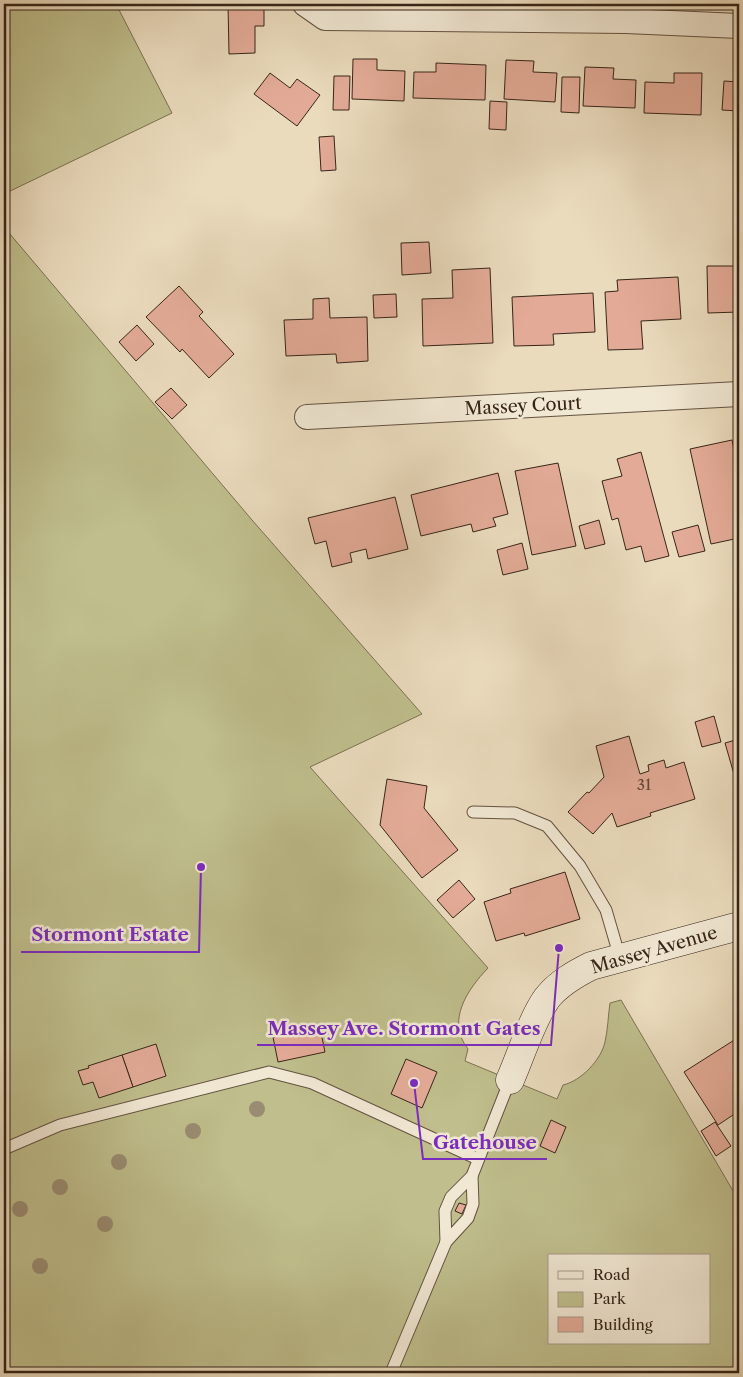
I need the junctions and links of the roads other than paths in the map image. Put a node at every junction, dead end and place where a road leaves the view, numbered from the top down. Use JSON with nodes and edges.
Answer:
{"nodes":[{"id":1,"x":305,"y":4,"type":"edge"},
{"id":2,"x":627,"y":12,"type":"edge"},
{"id":3,"x":739,"y":26,"type":"edge"},
{"id":4,"x":739,"y":394,"type":"edge"},
{"id":5,"x":307,"y":417,"type":"dead end"},
{"id":6,"x":473,"y":812,"type":"dead end"},
{"id":7,"x":739,"y":926,"type":"edge"},
{"id":8,"x":620,"y":958,"type":"junction"},
{"id":9,"x":510,"y":1080,"type":"joint"},
{"id":10,"x":4,"y":1149,"type":"edge"},
{"id":11,"x":478,"y":1159,"type":"junction"},
{"id":12,"x":472,"y":1176,"type":"junction"},
{"id":13,"x":446,"y":1242,"type":"junction"},
{"id":14,"x":392,"y":1373,"type":"edge"}],
"edges":[{"from":1,"to":2,"type":"street"},
{"from":2,"to":3,"type":"street"},
{"from":4,"to":5,"type":"street","name":"Massey Court"},
{"from":6,"to":8,"type":"lane"},
{"from":7,"to":8,"type":"street","name":"Massey Avenue"},
{"from":8,"to":9,"type":"street","name":"Massey Avenue"},
{"from":9,"to":11,"type":"lane"},
{"from":10,"to":11,"type":"lane"},
{"from":11,"to":12,"type":"lane"},
{"from":12,"to":13,"type":"lane"},
{"from":12,"to":13,"type":"lane"},
{"from":13,"to":14,"type":"lane"}]}
